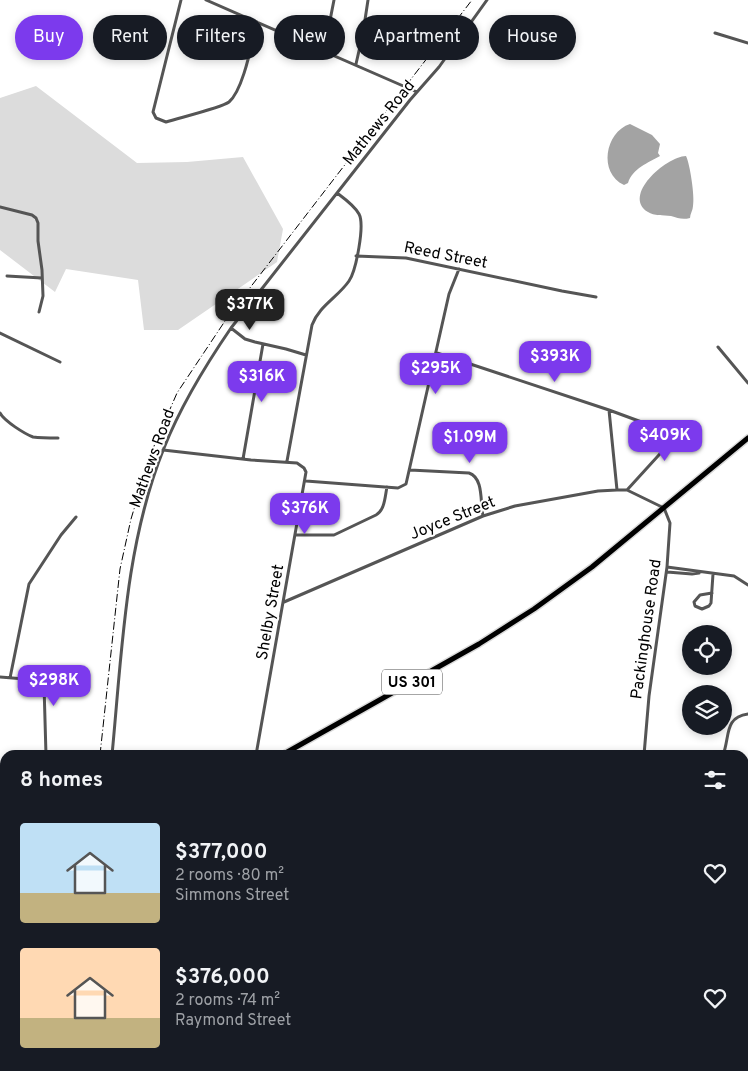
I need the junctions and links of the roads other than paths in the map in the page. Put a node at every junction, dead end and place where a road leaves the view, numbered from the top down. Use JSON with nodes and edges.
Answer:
{"nodes":[{"id":1,"x":181,"y":0,"type":"edge"},
{"id":2,"x":206,"y":0,"type":"edge"},
{"id":3,"x":334,"y":0,"type":"edge"},
{"id":4,"x":368,"y":0,"type":"edge"},
{"id":5,"x":487,"y":0,"type":"edge"},
{"id":6,"x":177,"y":15,"type":"edge"},
{"id":7,"x":241,"y":15,"type":"edge"},
{"id":8,"x":331,"y":15,"type":"edge"},
{"id":9,"x":177,"y":16,"type":"edge"},
{"id":10,"x":714,"y":33,"type":"dead end"},
{"id":11,"x":748,"y":43,"type":"edge"},
{"id":12,"x":345,"y":59,"type":"edge"},
{"id":13,"x":247,"y":60,"type":"edge"},
{"id":14,"x":356,"y":64,"type":"junction"},
{"id":15,"x":417,"y":92,"type":"junction"},
{"id":16,"x":337,"y":192,"type":"junction"},
{"id":17,"x":0,"y":207,"type":"edge"},
{"id":18,"x":356,"y":256,"type":"junction"},
{"id":19,"x":459,"y":269,"type":"junction"},
{"id":20,"x":7,"y":276,"type":"dead end"},
{"id":21,"x":42,"y":278,"type":"junction"},
{"id":22,"x":596,"y":297,"type":"dead end"},
{"id":23,"x":39,"y":312,"type":"dead end"},
{"id":24,"x":231,"y":328,"type":"junction"},
{"id":25,"x":0,"y":333,"type":"edge"},
{"id":26,"x":263,"y":344,"type":"junction"},
{"id":27,"x":718,"y":347,"type":"dead end"},
{"id":28,"x":437,"y":353,"type":"junction"},
{"id":29,"x":306,"y":355,"type":"junction"},
{"id":30,"x":60,"y":362,"type":"dead end"},
{"id":31,"x":748,"y":383,"type":"edge"},
{"id":32,"x":609,"y":410,"type":"junction"},
{"id":33,"x":0,"y":413,"type":"edge"},
{"id":34,"x":58,"y":438,"type":"dead end"},
{"id":35,"x":748,"y":438,"type":"edge"},
{"id":36,"x":163,"y":450,"type":"junction"},
{"id":37,"x":243,"y":459,"type":"junction"},
{"id":38,"x":287,"y":462,"type":"junction"},
{"id":39,"x":410,"y":470,"type":"junction"},
{"id":40,"x":306,"y":482,"type":"junction"},
{"id":41,"x":387,"y":487,"type":"junction"},
{"id":42,"x":616,"y":490,"type":"junction"},
{"id":43,"x":628,"y":490,"type":"junction"},
{"id":44,"x":664,"y":508,"type":"junction"},
{"id":45,"x":483,"y":516,"type":"junction"},
{"id":46,"x":76,"y":517,"type":"dead end"},
{"id":47,"x":296,"y":535,"type":"junction"},
{"id":48,"x":667,"y":567,"type":"junction"},
{"id":49,"x":667,"y":572,"type":"junction"},
{"id":50,"x":702,"y":572,"type":"junction"},
{"id":51,"x":713,"y":574,"type":"junction"},
{"id":52,"x":748,"y":586,"type":"edge"},
{"id":53,"x":712,"y":593,"type":"junction"},
{"id":54,"x":284,"y":602,"type":"junction"},
{"id":55,"x":0,"y":677,"type":"edge"},
{"id":56,"x":10,"y":678,"type":"junction"},
{"id":57,"x":748,"y":714,"type":"edge"},
{"id":58,"x":46,"y":750,"type":"edge"},
{"id":59,"x":112,"y":750,"type":"edge"},
{"id":60,"x":257,"y":750,"type":"edge"},
{"id":61,"x":291,"y":750,"type":"edge"},
{"id":62,"x":644,"y":750,"type":"edge"},
{"id":63,"x":724,"y":750,"type":"edge"}],
"edges":[{"from":1,"to":6,"type":"street"},
{"from":2,"to":7,"type":"street"},
{"from":3,"to":8,"type":"street"},
{"from":4,"to":14,"type":"street"},
{"from":5,"to":15,"type":"street","name":"Mathews Road"},
{"from":9,"to":13,"type":"street"},
{"from":10,"to":11,"type":"street"},
{"from":12,"to":14,"type":"street"},
{"from":14,"to":15,"type":"street"},
{"from":15,"to":16,"type":"street","name":"Mathews Road"},
{"from":16,"to":18,"type":"street"},
{"from":16,"to":24,"type":"street","name":"Mathews Road"},
{"from":17,"to":21,"type":"street"},
{"from":18,"to":19,"type":"street","name":"Reed Street"},
{"from":18,"to":29,"type":"street"},
{"from":19,"to":22,"type":"street","name":"Reed Street"},
{"from":19,"to":28,"type":"street"},
{"from":20,"to":21,"type":"street"},
{"from":21,"to":23,"type":"street"},
{"from":24,"to":26,"type":"street"},
{"from":24,"to":36,"type":"street","name":"Mathews Road"},
{"from":25,"to":30,"type":"street"},
{"from":26,"to":29,"type":"street"},
{"from":26,"to":37,"type":"street"},
{"from":27,"to":31,"type":"street"},
{"from":28,"to":32,"type":"street"},
{"from":28,"to":39,"type":"street"},
{"from":29,"to":38,"type":"street"},
{"from":32,"to":42,"type":"street"},
{"from":32,"to":43,"type":"street"},
{"from":33,"to":34,"type":"street"},
{"from":35,"to":44,"type":"main road","number":"US 301"},
{"from":36,"to":37,"type":"street"},
{"from":36,"to":59,"type":"street","name":"Mathews Road"},
{"from":37,"to":38,"type":"street"},
{"from":38,"to":40,"type":"street"},
{"from":39,"to":41,"type":"street"},
{"from":39,"to":45,"type":"street"},
{"from":40,"to":41,"type":"street"},
{"from":40,"to":47,"type":"street","name":"Shelby Street"},
{"from":41,"to":47,"type":"street"},
{"from":42,"to":43,"type":"street","name":"Joyce Street"},
{"from":42,"to":45,"type":"street","name":"Joyce Street"},
{"from":43,"to":44,"type":"street","name":"Joyce Street"},
{"from":44,"to":48,"type":"street","name":"Packinghouse Road"},
{"from":44,"to":61,"type":"main road","number":"US 301"},
{"from":45,"to":54,"type":"street","name":"Joyce Street"},
{"from":46,"to":56,"type":"street"},
{"from":47,"to":54,"type":"street","name":"Shelby Street"},
{"from":48,"to":49,"type":"street","name":"Packinghouse Road"},
{"from":48,"to":50,"type":"street"},
{"from":49,"to":50,"type":"street"},
{"from":49,"to":62,"type":"street","name":"Packinghouse Road"},
{"from":50,"to":51,"type":"street"},
{"from":51,"to":52,"type":"street"},
{"from":51,"to":53,"type":"street"},
{"from":53,"to":53,"type":"street"},
{"from":54,"to":60,"type":"street","name":"Shelby Street"},
{"from":55,"to":56,"type":"street"},
{"from":56,"to":58,"type":"street"},
{"from":57,"to":63,"type":"street"}]}
